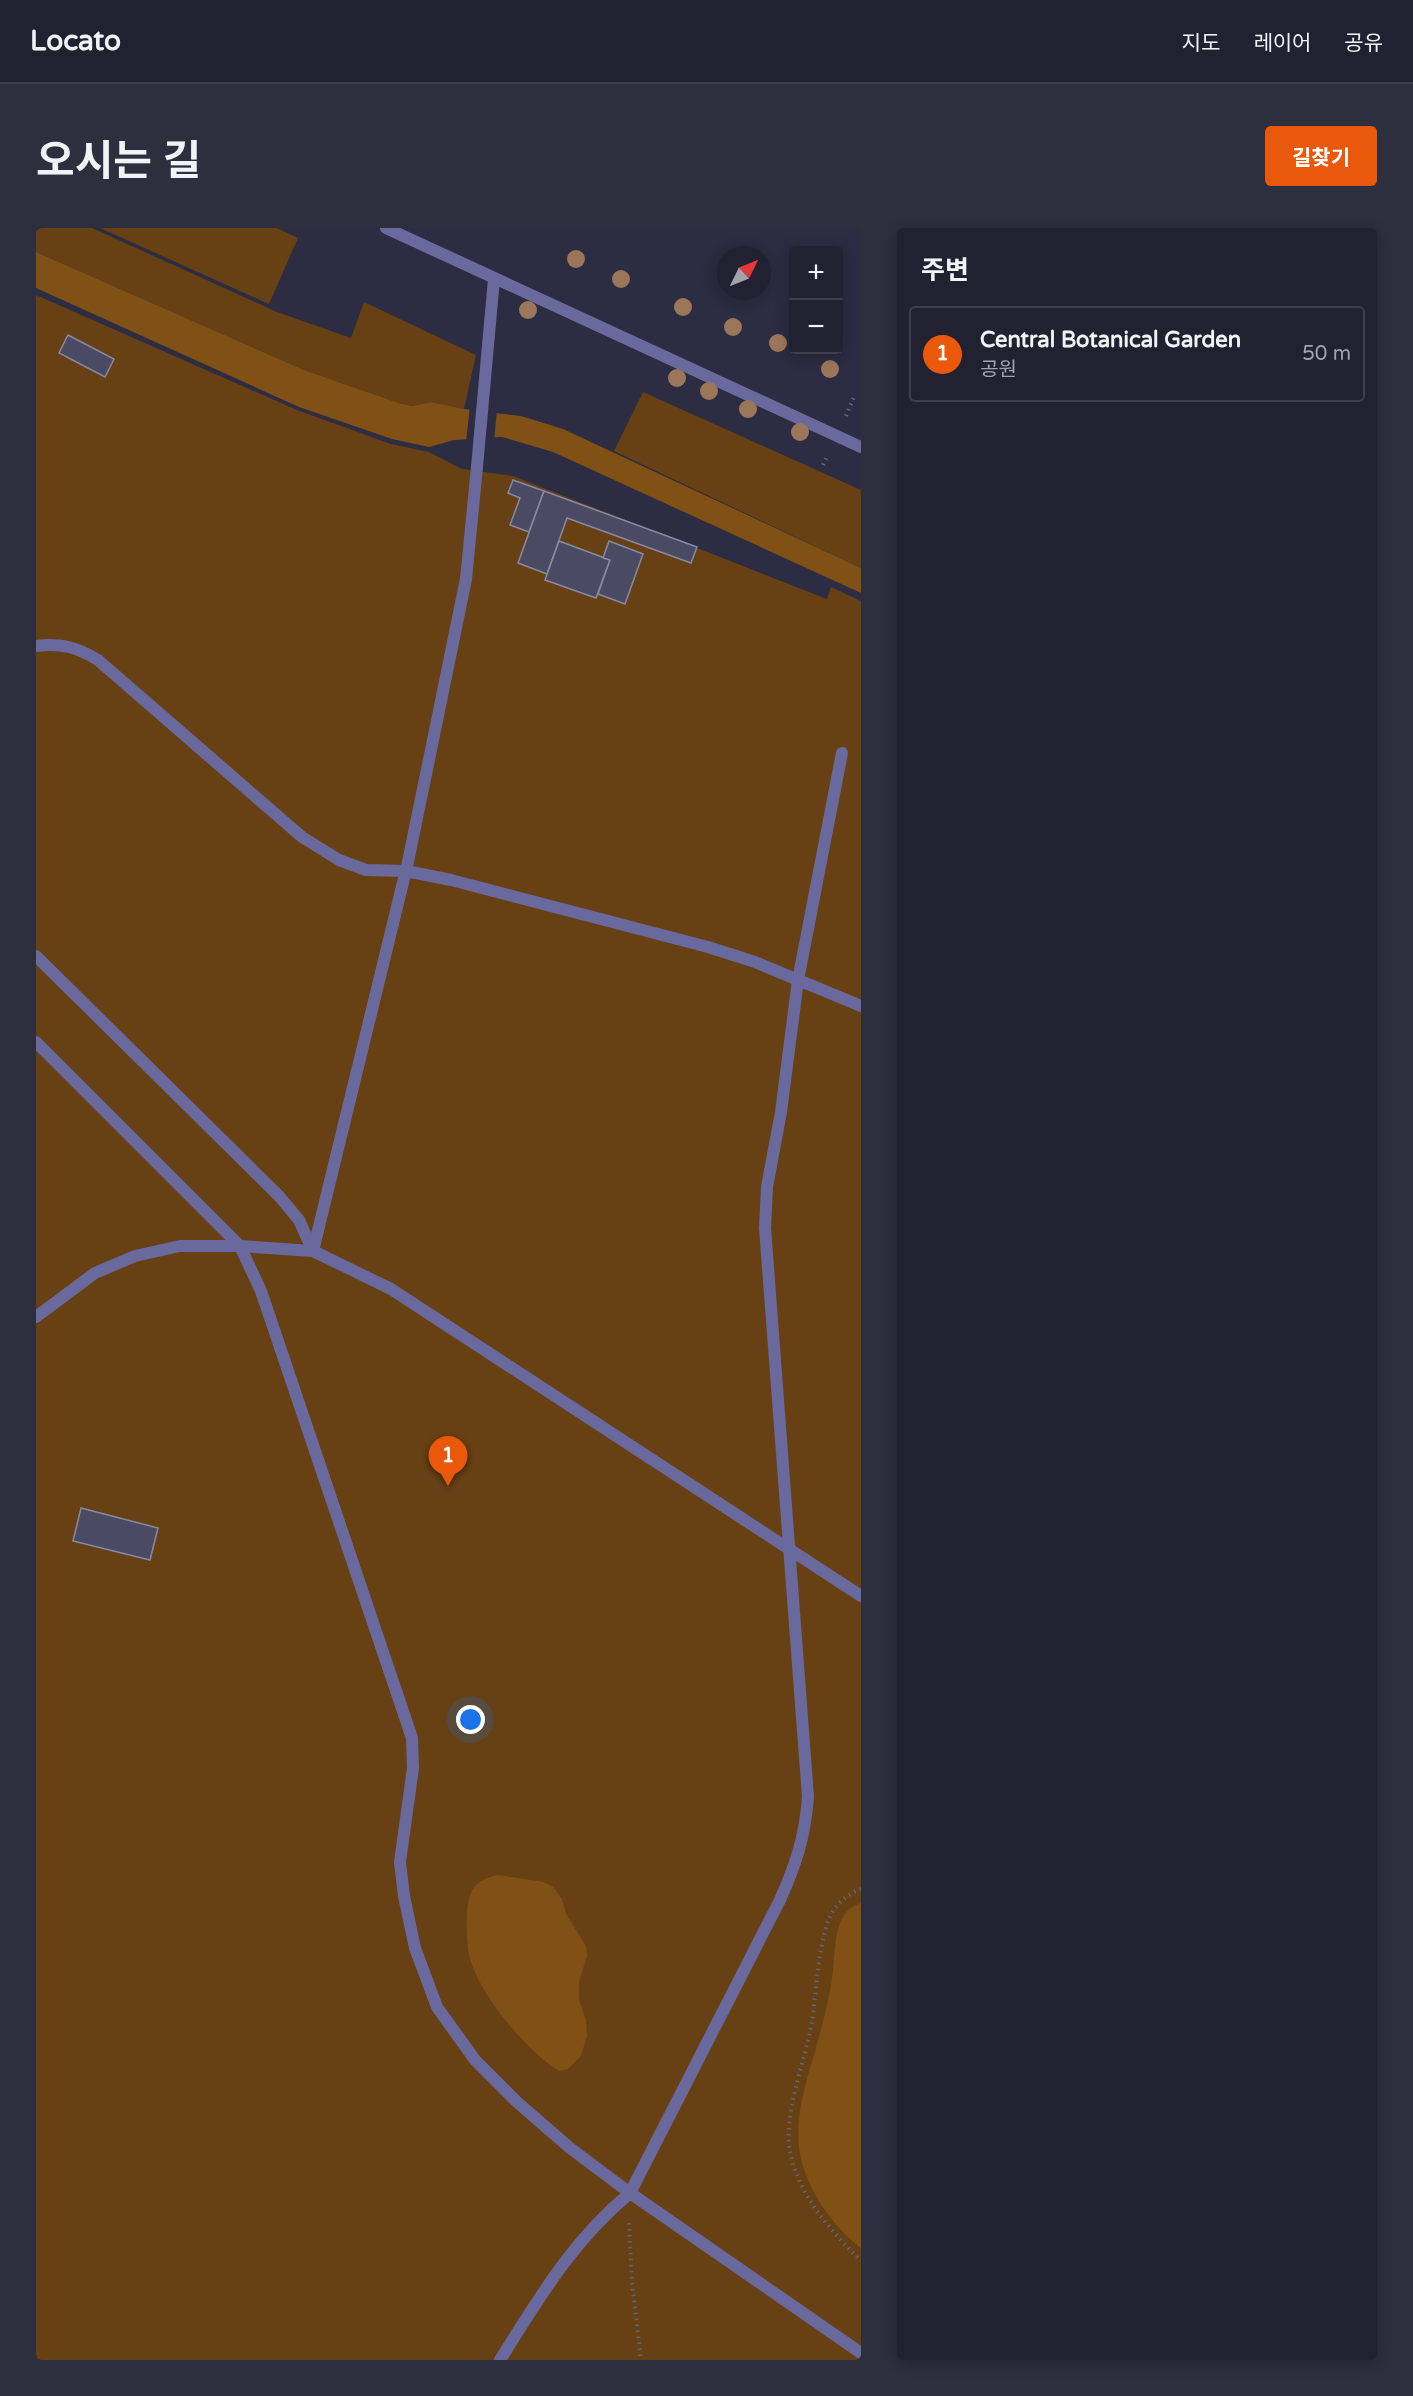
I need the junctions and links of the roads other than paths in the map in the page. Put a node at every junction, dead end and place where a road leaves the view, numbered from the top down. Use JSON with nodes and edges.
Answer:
{"nodes":[{"id":1,"x":386,"y":228,"type":"edge"},
{"id":2,"x":494,"y":279,"type":"junction"},
{"id":3,"x":861,"y":447,"type":"edge"},
{"id":4,"x":36,"y":646,"type":"edge"},
{"id":5,"x":842,"y":753,"type":"dead end"},
{"id":6,"x":406,"y":872,"type":"junction"},
{"id":7,"x":36,"y":956,"type":"edge"},
{"id":8,"x":798,"y":980,"type":"junction"},
{"id":9,"x":861,"y":1006,"type":"edge"},
{"id":10,"x":36,"y":1042,"type":"edge"},
{"id":11,"x":240,"y":1246,"type":"junction"},
{"id":12,"x":313,"y":1251,"type":"junction"},
{"id":13,"x":36,"y":1317,"type":"edge"},
{"id":14,"x":790,"y":1548,"type":"junction"},
{"id":15,"x":861,"y":1596,"type":"edge"},
{"id":16,"x":630,"y":2193,"type":"junction"},
{"id":17,"x":861,"y":2354,"type":"edge"},
{"id":18,"x":500,"y":2360,"type":"edge"}],
"edges":[{"from":1,"to":2,"type":"street"},
{"from":2,"to":3,"type":"street"},
{"from":2,"to":6,"type":"street"},
{"from":4,"to":6,"type":"street"},
{"from":5,"to":8,"type":"street"},
{"from":6,"to":8,"type":"street"},
{"from":6,"to":12,"type":"street"},
{"from":7,"to":12,"type":"street"},
{"from":8,"to":9,"type":"street"},
{"from":8,"to":14,"type":"street"},
{"from":10,"to":11,"type":"street"},
{"from":11,"to":12,"type":"street"},
{"from":11,"to":13,"type":"street"},
{"from":11,"to":16,"type":"street"},
{"from":12,"to":14,"type":"street"},
{"from":14,"to":15,"type":"street"},
{"from":14,"to":16,"type":"street"},
{"from":16,"to":17,"type":"street"},
{"from":16,"to":18,"type":"street"}]}
